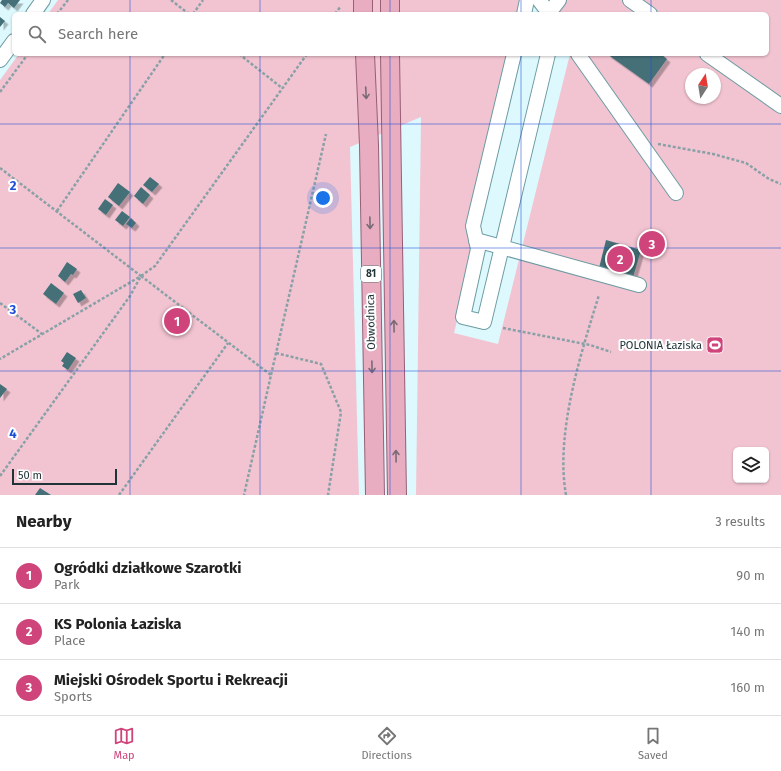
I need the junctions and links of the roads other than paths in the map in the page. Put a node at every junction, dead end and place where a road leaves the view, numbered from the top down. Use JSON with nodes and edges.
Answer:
{"nodes":[{"id":1,"x":43,"y":0,"type":"edge"},
{"id":2,"x":362,"y":0,"type":"edge"},
{"id":3,"x":390,"y":0,"type":"edge"},
{"id":4,"x":527,"y":0,"type":"edge"},
{"id":5,"x":539,"y":0,"type":"edge"},
{"id":6,"x":559,"y":0,"type":"edge"},
{"id":7,"x":630,"y":0,"type":"edge"},
{"id":8,"x":34,"y":12,"type":"edge"},
{"id":9,"x":363,"y":12,"type":"edge"},
{"id":10,"x":390,"y":12,"type":"edge"},
{"id":11,"x":524,"y":12,"type":"edge"},
{"id":12,"x":548,"y":12,"type":"edge"},
{"id":13,"x":550,"y":12,"type":"edge"},
{"id":14,"x":647,"y":12,"type":"edge"},
{"id":15,"x":12,"y":44,"type":"edge"},
{"id":16,"x":365,"y":56,"type":"edge"},
{"id":17,"x":390,"y":56,"type":"edge"},
{"id":18,"x":514,"y":56,"type":"edge"},
{"id":19,"x":548,"y":56,"type":"edge"},
{"id":20,"x":579,"y":56,"type":"edge"},
{"id":21,"x":710,"y":56,"type":"edge"},
{"id":22,"x":0,"y":60,"type":"edge"},
{"id":23,"x":781,"y":106,"type":"edge"},
{"id":24,"x":676,"y":193,"type":"dead end"},
{"id":25,"x":476,"y":240,"type":"junction"},
{"id":26,"x":502,"y":247,"type":"junction"},
{"id":27,"x":639,"y":285,"type":"dead end"},
{"id":28,"x":375,"y":495,"type":"edge"},
{"id":29,"x":397,"y":495,"type":"edge"}],
"edges":[{"from":1,"to":8,"type":"street"},
{"from":2,"to":9,"type":"main road"},
{"from":3,"to":10,"type":"main road"},
{"from":4,"to":11,"type":"street"},
{"from":5,"to":12,"type":"street"},
{"from":6,"to":13,"type":"street"},
{"from":7,"to":14,"type":"street"},
{"from":15,"to":22,"type":"street"},
{"from":16,"to":28,"type":"main road","name":"Obwodnica","number":"81","one_way":true},
{"from":29,"to":17,"type":"main road","name":"Obwodnica","number":"81","one_way":true},
{"from":18,"to":25,"type":"street"},
{"from":19,"to":26,"type":"street"},
{"from":20,"to":24,"type":"street"},
{"from":21,"to":23,"type":"street"},
{"from":25,"to":26,"type":"street"},
{"from":25,"to":26,"type":"street"},
{"from":26,"to":27,"type":"street"}]}
